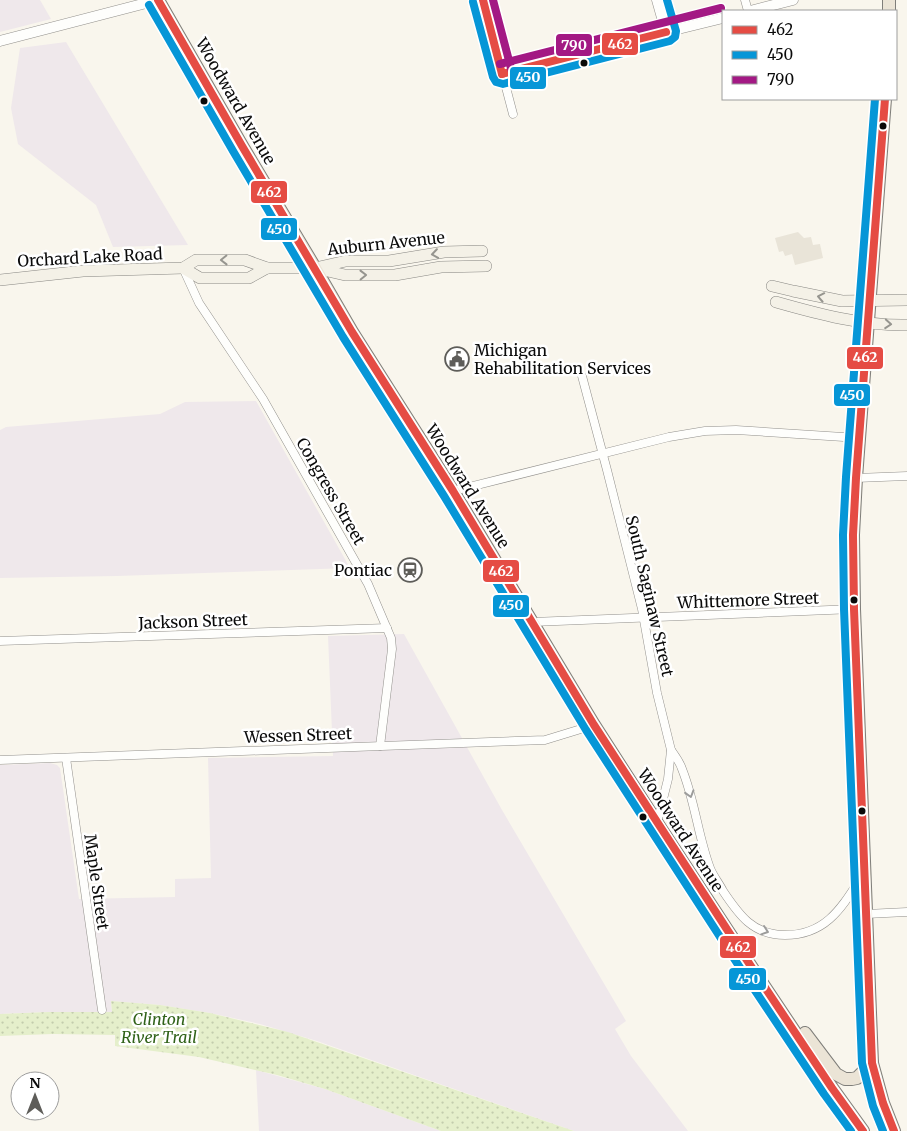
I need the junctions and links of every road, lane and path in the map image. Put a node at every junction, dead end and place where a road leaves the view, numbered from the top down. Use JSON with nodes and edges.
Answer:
{"nodes":[{"id":1,"x":158,"y":0,"type":"edge"},
{"id":2,"x":483,"y":0,"type":"edge"},
{"id":3,"x":658,"y":0,"type":"edge"},
{"id":4,"x":793,"y":0,"type":"edge"},
{"id":5,"x":753,"y":10,"type":"edge"},
{"id":6,"x":722,"y":18,"type":"edge"},
{"id":7,"x":666,"y":32,"type":"junction"},
{"id":8,"x":0,"y":41,"type":"edge"},
{"id":9,"x":502,"y":74,"type":"junction"},
{"id":10,"x":885,"y":100,"type":"edge"},
{"id":11,"x":513,"y":114,"type":"dead end"},
{"id":12,"x":482,"y":251,"type":"dead end"},
{"id":13,"x":486,"y":266,"type":"dead end"},
{"id":14,"x":183,"y":268,"type":"junction"},
{"id":15,"x":267,"y":268,"type":"junction"},
{"id":16,"x":315,"y":268,"type":"junction"},
{"id":17,"x":0,"y":280,"type":"edge"},
{"id":18,"x":772,"y":286,"type":"dead end"},
{"id":19,"x":907,"y":300,"type":"edge"},
{"id":20,"x":870,"y":301,"type":"junction"},
{"id":21,"x":776,"y":302,"type":"dead end"},
{"id":22,"x":907,"y":316,"type":"edge"},
{"id":23,"x":868,"y":322,"type":"junction"},
{"id":24,"x":907,"y":325,"type":"edge"},
{"id":25,"x":582,"y":376,"type":"dead end"},
{"id":26,"x":859,"y":438,"type":"junction"},
{"id":27,"x":602,"y":454,"type":"junction"},
{"id":28,"x":907,"y":476,"type":"edge"},
{"id":29,"x":856,"y":478,"type":"junction"},
{"id":30,"x":453,"y":491,"type":"junction"},
{"id":31,"x":854,"y":609,"type":"junction"},
{"id":32,"x":643,"y":618,"type":"junction"},
{"id":33,"x":532,"y":622,"type":"junction"},
{"id":34,"x":387,"y":628,"type":"junction"},
{"id":35,"x":0,"y":641,"type":"edge"},
{"id":36,"x":594,"y":725,"type":"junction"},
{"id":37,"x":380,"y":746,"type":"junction"},
{"id":38,"x":671,"y":750,"type":"junction"},
{"id":39,"x":66,"y":758,"type":"junction"},
{"id":40,"x":0,"y":760,"type":"edge"},
{"id":41,"x":656,"y":823,"type":"junction"},
{"id":42,"x":864,"y":873,"type":"junction"},
{"id":43,"x":907,"y":912,"type":"edge"},
{"id":44,"x":866,"y":914,"type":"junction"},
{"id":45,"x":774,"y":1000,"type":"junction"},
{"id":46,"x":102,"y":1010,"type":"dead end"},
{"id":47,"x":872,"y":1063,"type":"junction"},
{"id":48,"x":863,"y":1131,"type":"edge"},
{"id":49,"x":894,"y":1131,"type":"edge"}],
"edges":[{"from":1,"to":8,"type":"street"},
{"from":1,"to":16,"type":"main road","name":"Woodward Avenue"},
{"from":2,"to":9,"type":"street"},
{"from":3,"to":7,"type":"street"},
{"from":4,"to":5,"type":"street"},
{"from":6,"to":7,"type":"street"},
{"from":7,"to":9,"type":"street"},
{"from":9,"to":11,"type":"street"},
{"from":10,"to":20,"type":"main road"},
{"from":12,"to":16,"type":"main road","name":"Auburn Avenue","one_way":true},
{"from":16,"to":13,"type":"main road","name":"Auburn Avenue","one_way":true},
{"from":15,"to":14,"type":"main road","name":"Orchard Lake Road","one_way":true},
{"from":14,"to":15,"type":"main road","name":"Orchard Lake Road"},
{"from":14,"to":17,"type":"main road","name":"Orchard Lake Road"},
{"from":14,"to":34,"type":"street","name":"Congress Street"},
{"from":15,"to":16,"type":"main road","name":"Orchard Lake Road"},
{"from":16,"to":30,"type":"main road","name":"Woodward Avenue"},
{"from":20,"to":18,"type":"main road","one_way":true},
{"from":19,"to":20,"type":"main road"},
{"from":20,"to":23,"type":"main road"},
{"from":21,"to":23,"type":"main road"},
{"from":22,"to":24,"type":"main road"},
{"from":23,"to":24,"type":"main road","one_way":true},
{"from":23,"to":26,"type":"main road"},
{"from":25,"to":27,"type":"street","name":"South Saginaw Street"},
{"from":26,"to":27,"type":"street"},
{"from":26,"to":29,"type":"main road"},
{"from":27,"to":30,"type":"street"},
{"from":27,"to":32,"type":"street","name":"South Saginaw Street"},
{"from":28,"to":29,"type":"street"},
{"from":29,"to":31,"type":"main road"},
{"from":30,"to":33,"type":"main road","name":"Woodward Avenue"},
{"from":31,"to":32,"type":"street","name":"Whittemore Street"},
{"from":31,"to":42,"type":"main road"},
{"from":32,"to":33,"type":"street"},
{"from":32,"to":38,"type":"street","name":"South Saginaw Street"},
{"from":33,"to":36,"type":"main road","name":"Woodward Avenue"},
{"from":34,"to":35,"type":"street","name":"Jackson Street"},
{"from":34,"to":37,"type":"street","name":"Congress Street"},
{"from":36,"to":37,"type":"street","name":"Wessen Street"},
{"from":36,"to":41,"type":"main road","name":"Woodward Avenue"},
{"from":37,"to":39,"type":"street","name":"Wessen Street"},
{"from":38,"to":41,"type":"street","name":"South Saginaw Street"},
{"from":38,"to":42,"type":"street","one_way":true},
{"from":39,"to":40,"type":"street","name":"Wessen Street"},
{"from":39,"to":46,"type":"street","name":"Maple Street"},
{"from":41,"to":45,"type":"main road","name":"Woodward Avenue"},
{"from":42,"to":44,"type":"main road"},
{"from":43,"to":44,"type":"street"},
{"from":44,"to":47,"type":"main road"},
{"from":45,"to":47,"type":"main road"},
{"from":45,"to":48,"type":"main road","name":"Woodward Avenue"},
{"from":47,"to":49,"type":"main road"}]}
